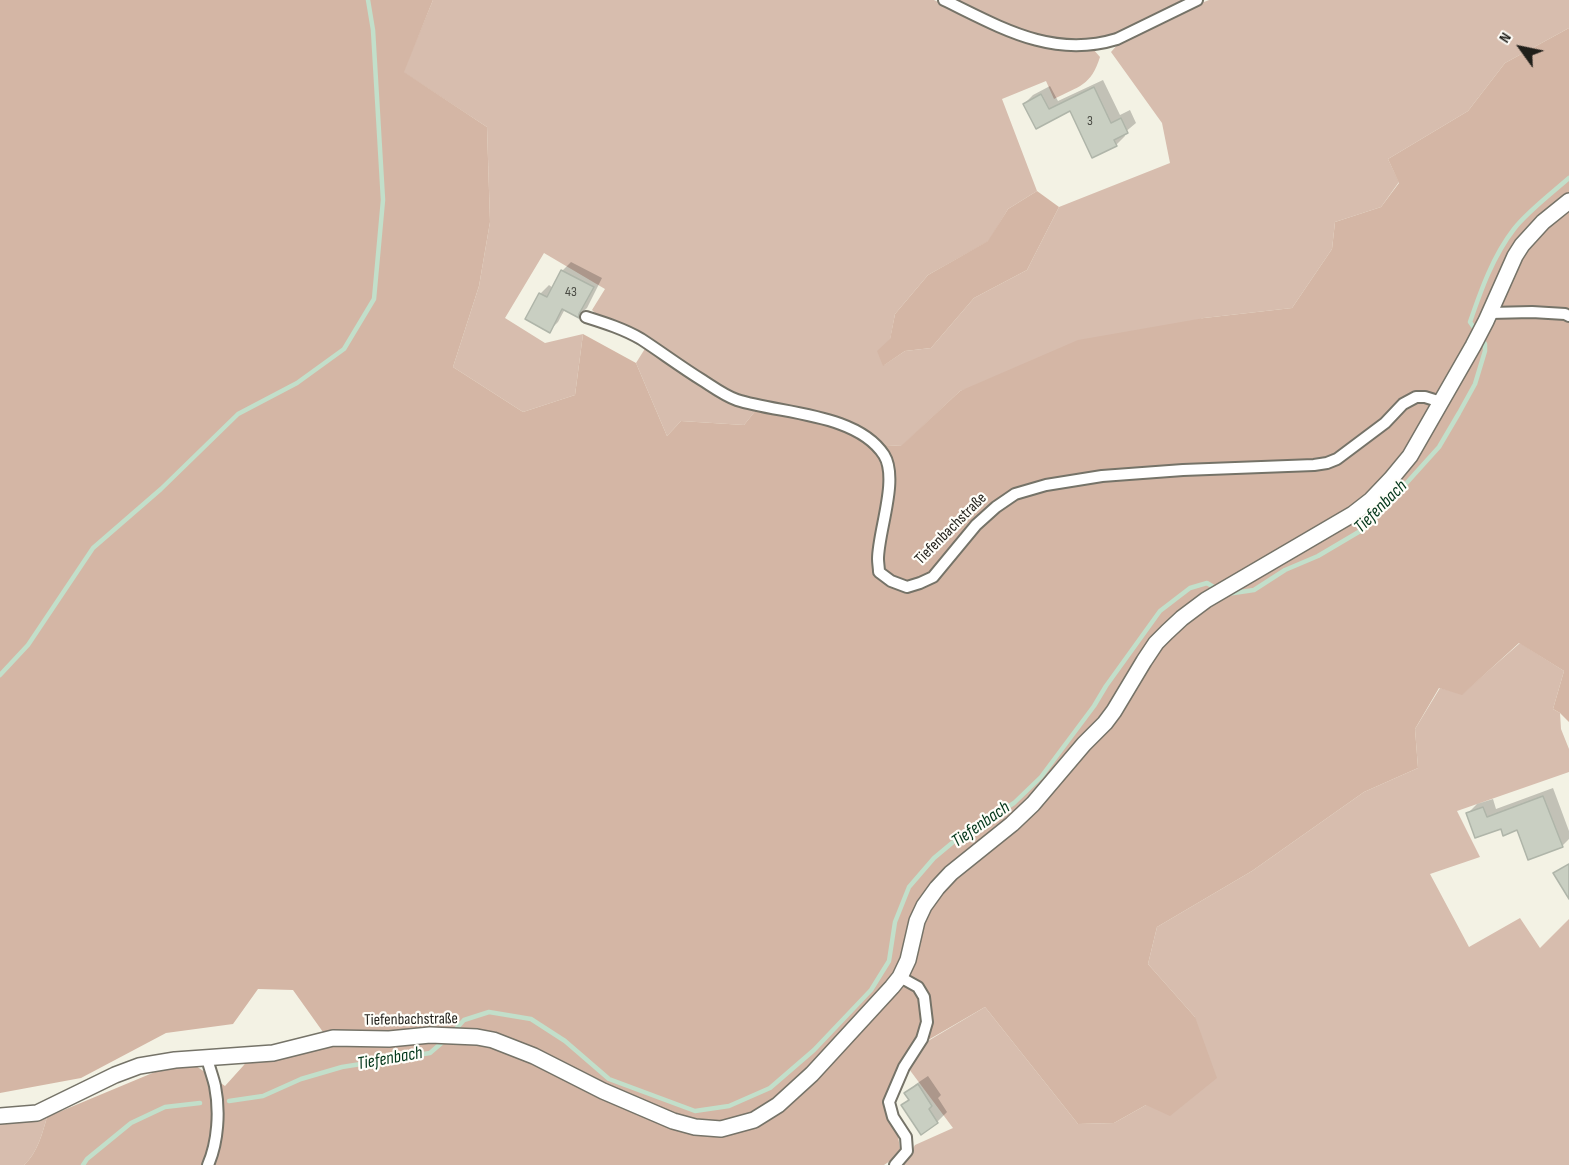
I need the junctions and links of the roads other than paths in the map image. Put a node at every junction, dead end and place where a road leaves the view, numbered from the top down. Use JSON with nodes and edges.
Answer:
{"nodes":[{"id":1,"x":944,"y":0,"type":"edge"},
{"id":2,"x":1197,"y":0,"type":"edge"},
{"id":3,"x":1569,"y":201,"type":"edge"},
{"id":4,"x":1569,"y":316,"type":"edge"},
{"id":5,"x":586,"y":317,"type":"dead end"},
{"id":6,"x":1488,"y":317,"type":"junction"},
{"id":7,"x":1441,"y":402,"type":"junction"},
{"id":8,"x":900,"y":977,"type":"junction"},
{"id":9,"x":207,"y":1058,"type":"junction"},
{"id":10,"x":0,"y":1116,"type":"edge"},
{"id":11,"x":208,"y":1165,"type":"edge"},
{"id":12,"x":895,"y":1165,"type":"edge"}],
"edges":[{"from":1,"to":2,"type":"street"},
{"from":3,"to":6,"type":"street","name":"Tiefenbachstraße"},
{"from":4,"to":6,"type":"street"},
{"from":5,"to":7,"type":"street","name":"Tiefenbachstraße"},
{"from":6,"to":7,"type":"street","name":"Tiefenbachstraße"},
{"from":7,"to":8,"type":"street","name":"Tiefenbachstraße"},
{"from":8,"to":9,"type":"street","name":"Tiefenbachstraße"},
{"from":8,"to":12,"type":"street"},
{"from":9,"to":10,"type":"street","name":"Tiefenbachstraße"},
{"from":9,"to":11,"type":"street"}]}
